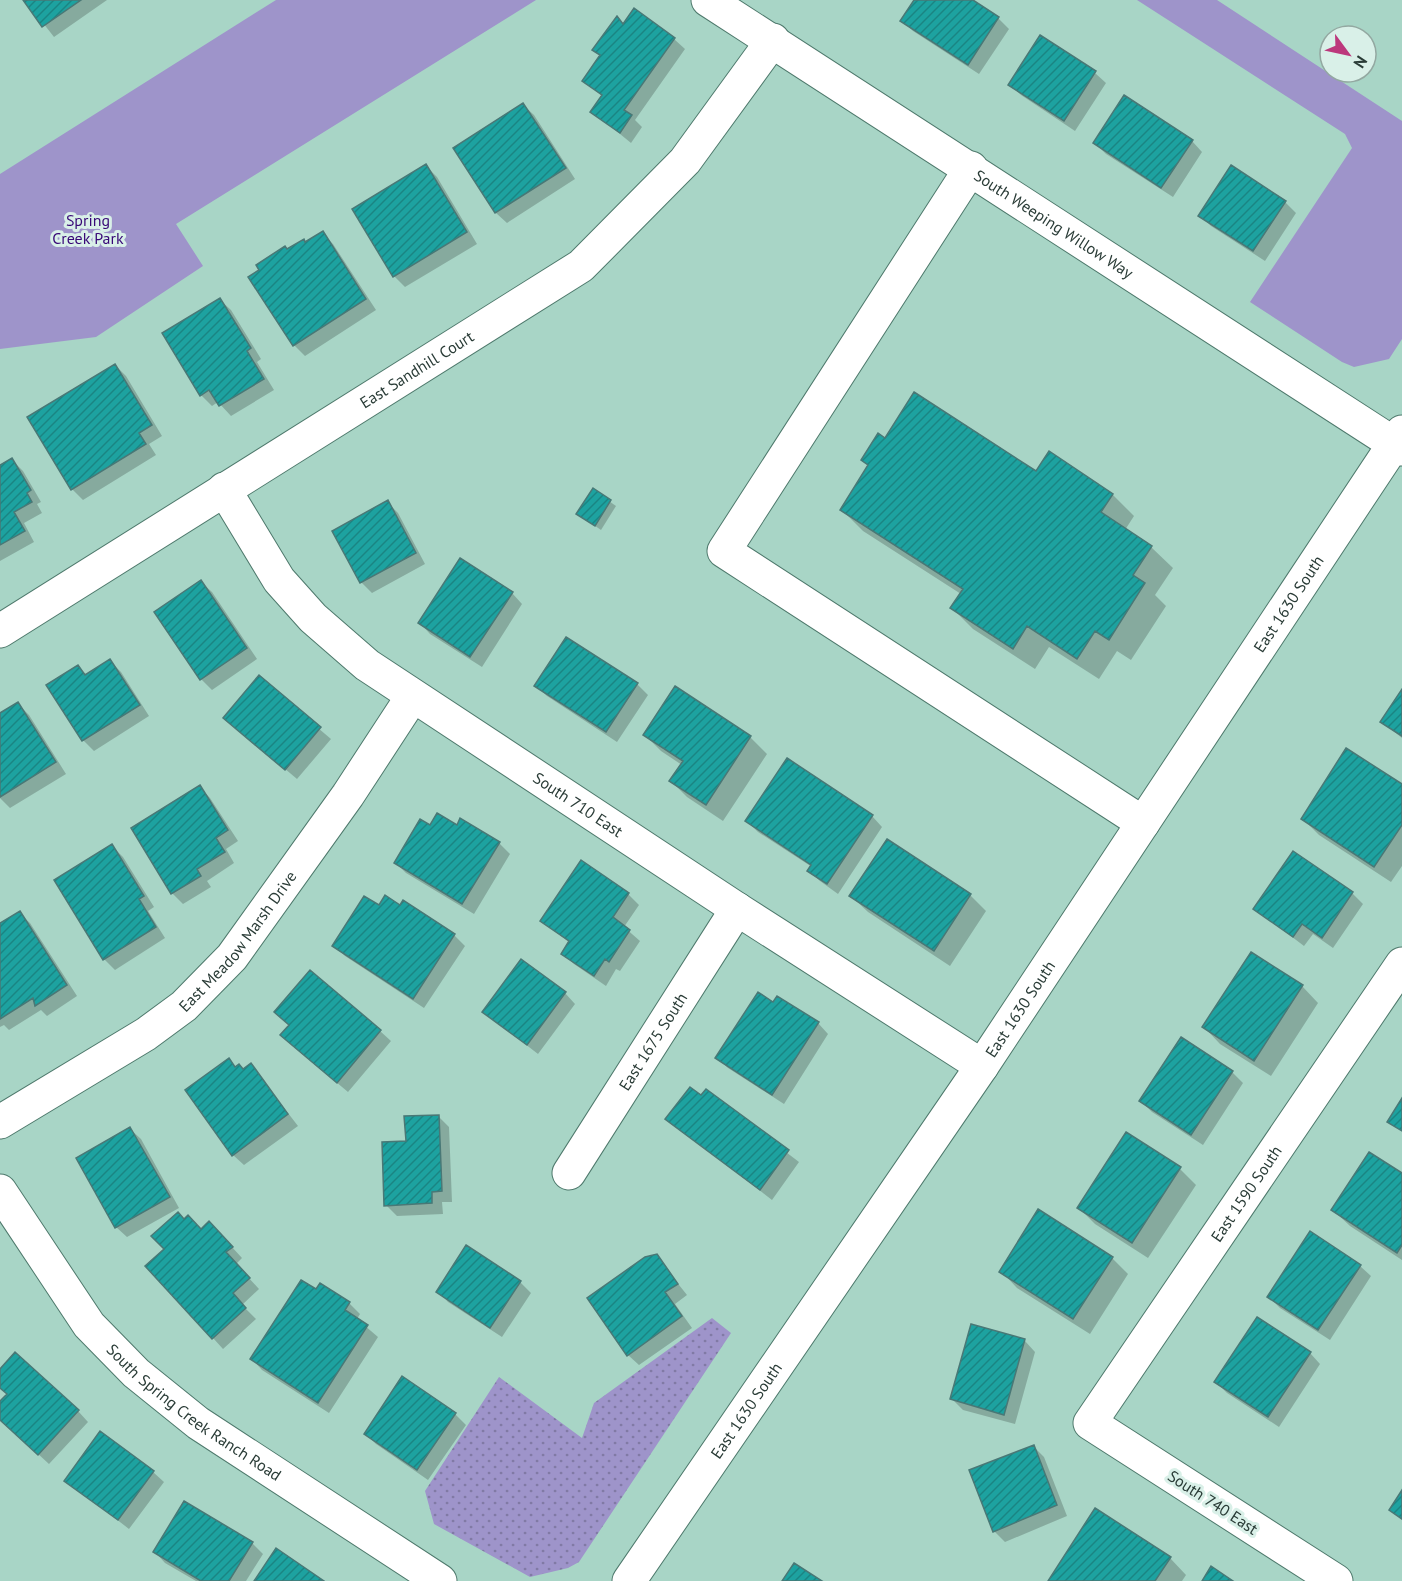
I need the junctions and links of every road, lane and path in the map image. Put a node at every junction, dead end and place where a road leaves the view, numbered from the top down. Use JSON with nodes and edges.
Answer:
{"nodes":[{"id":1,"x":708,"y":0,"type":"edge"},
{"id":2,"x":773,"y":40,"type":"junction"},
{"id":3,"x":971,"y":168,"type":"junction"},
{"id":4,"x":1399,"y":442,"type":"edge"},
{"id":5,"x":224,"y":489,"type":"junction"},
{"id":6,"x":0,"y":631,"type":"edge"},
{"id":7,"x":412,"y":697,"type":"junction"},
{"id":8,"x":1143,"y":823,"type":"junction"},
{"id":9,"x":737,"y":909,"type":"junction"},
{"id":10,"x":1402,"y":964,"type":"edge"},
{"id":11,"x":982,"y":1066,"type":"junction"},
{"id":12,"x":0,"y":1122,"type":"edge"},
{"id":13,"x":569,"y":1173,"type":"dead end"},
{"id":14,"x":0,"y":1191,"type":"edge"},
{"id":15,"x":1090,"y":1423,"type":"joint"},
{"id":16,"x":440,"y":1581,"type":"edge"},
{"id":17,"x":629,"y":1581,"type":"edge"},
{"id":18,"x":1336,"y":1581,"type":"edge"}],
"edges":[{"from":1,"to":2,"type":"street","name":"South Weeping Willow Way"},
{"from":2,"to":3,"type":"street","name":"South Weeping Willow Way"},
{"from":2,"to":5,"type":"street","name":"East Sandhill Court"},
{"from":3,"to":4,"type":"street","name":"South Weeping Willow Way"},
{"from":3,"to":8,"type":"street"},
{"from":4,"to":8,"type":"street","name":"East 1630 South"},
{"from":5,"to":6,"type":"street","name":"East Sandhill Court"},
{"from":5,"to":7,"type":"street","name":"South 710 East"},
{"from":7,"to":9,"type":"street","name":"South 710 East"},
{"from":7,"to":12,"type":"street","name":"East Meadow Marsh Drive"},
{"from":8,"to":11,"type":"street","name":"East 1630 South"},
{"from":9,"to":11,"type":"street","name":"South 710 East"},
{"from":9,"to":13,"type":"street","name":"East 1675 South"},
{"from":10,"to":15,"type":"street","name":"East 1590 South"},
{"from":11,"to":17,"type":"street","name":"East 1630 South"},
{"from":14,"to":16,"type":"street","name":"South Spring Creek Ranch Road"},
{"from":15,"to":18,"type":"street","name":"South 740 East"}]}
